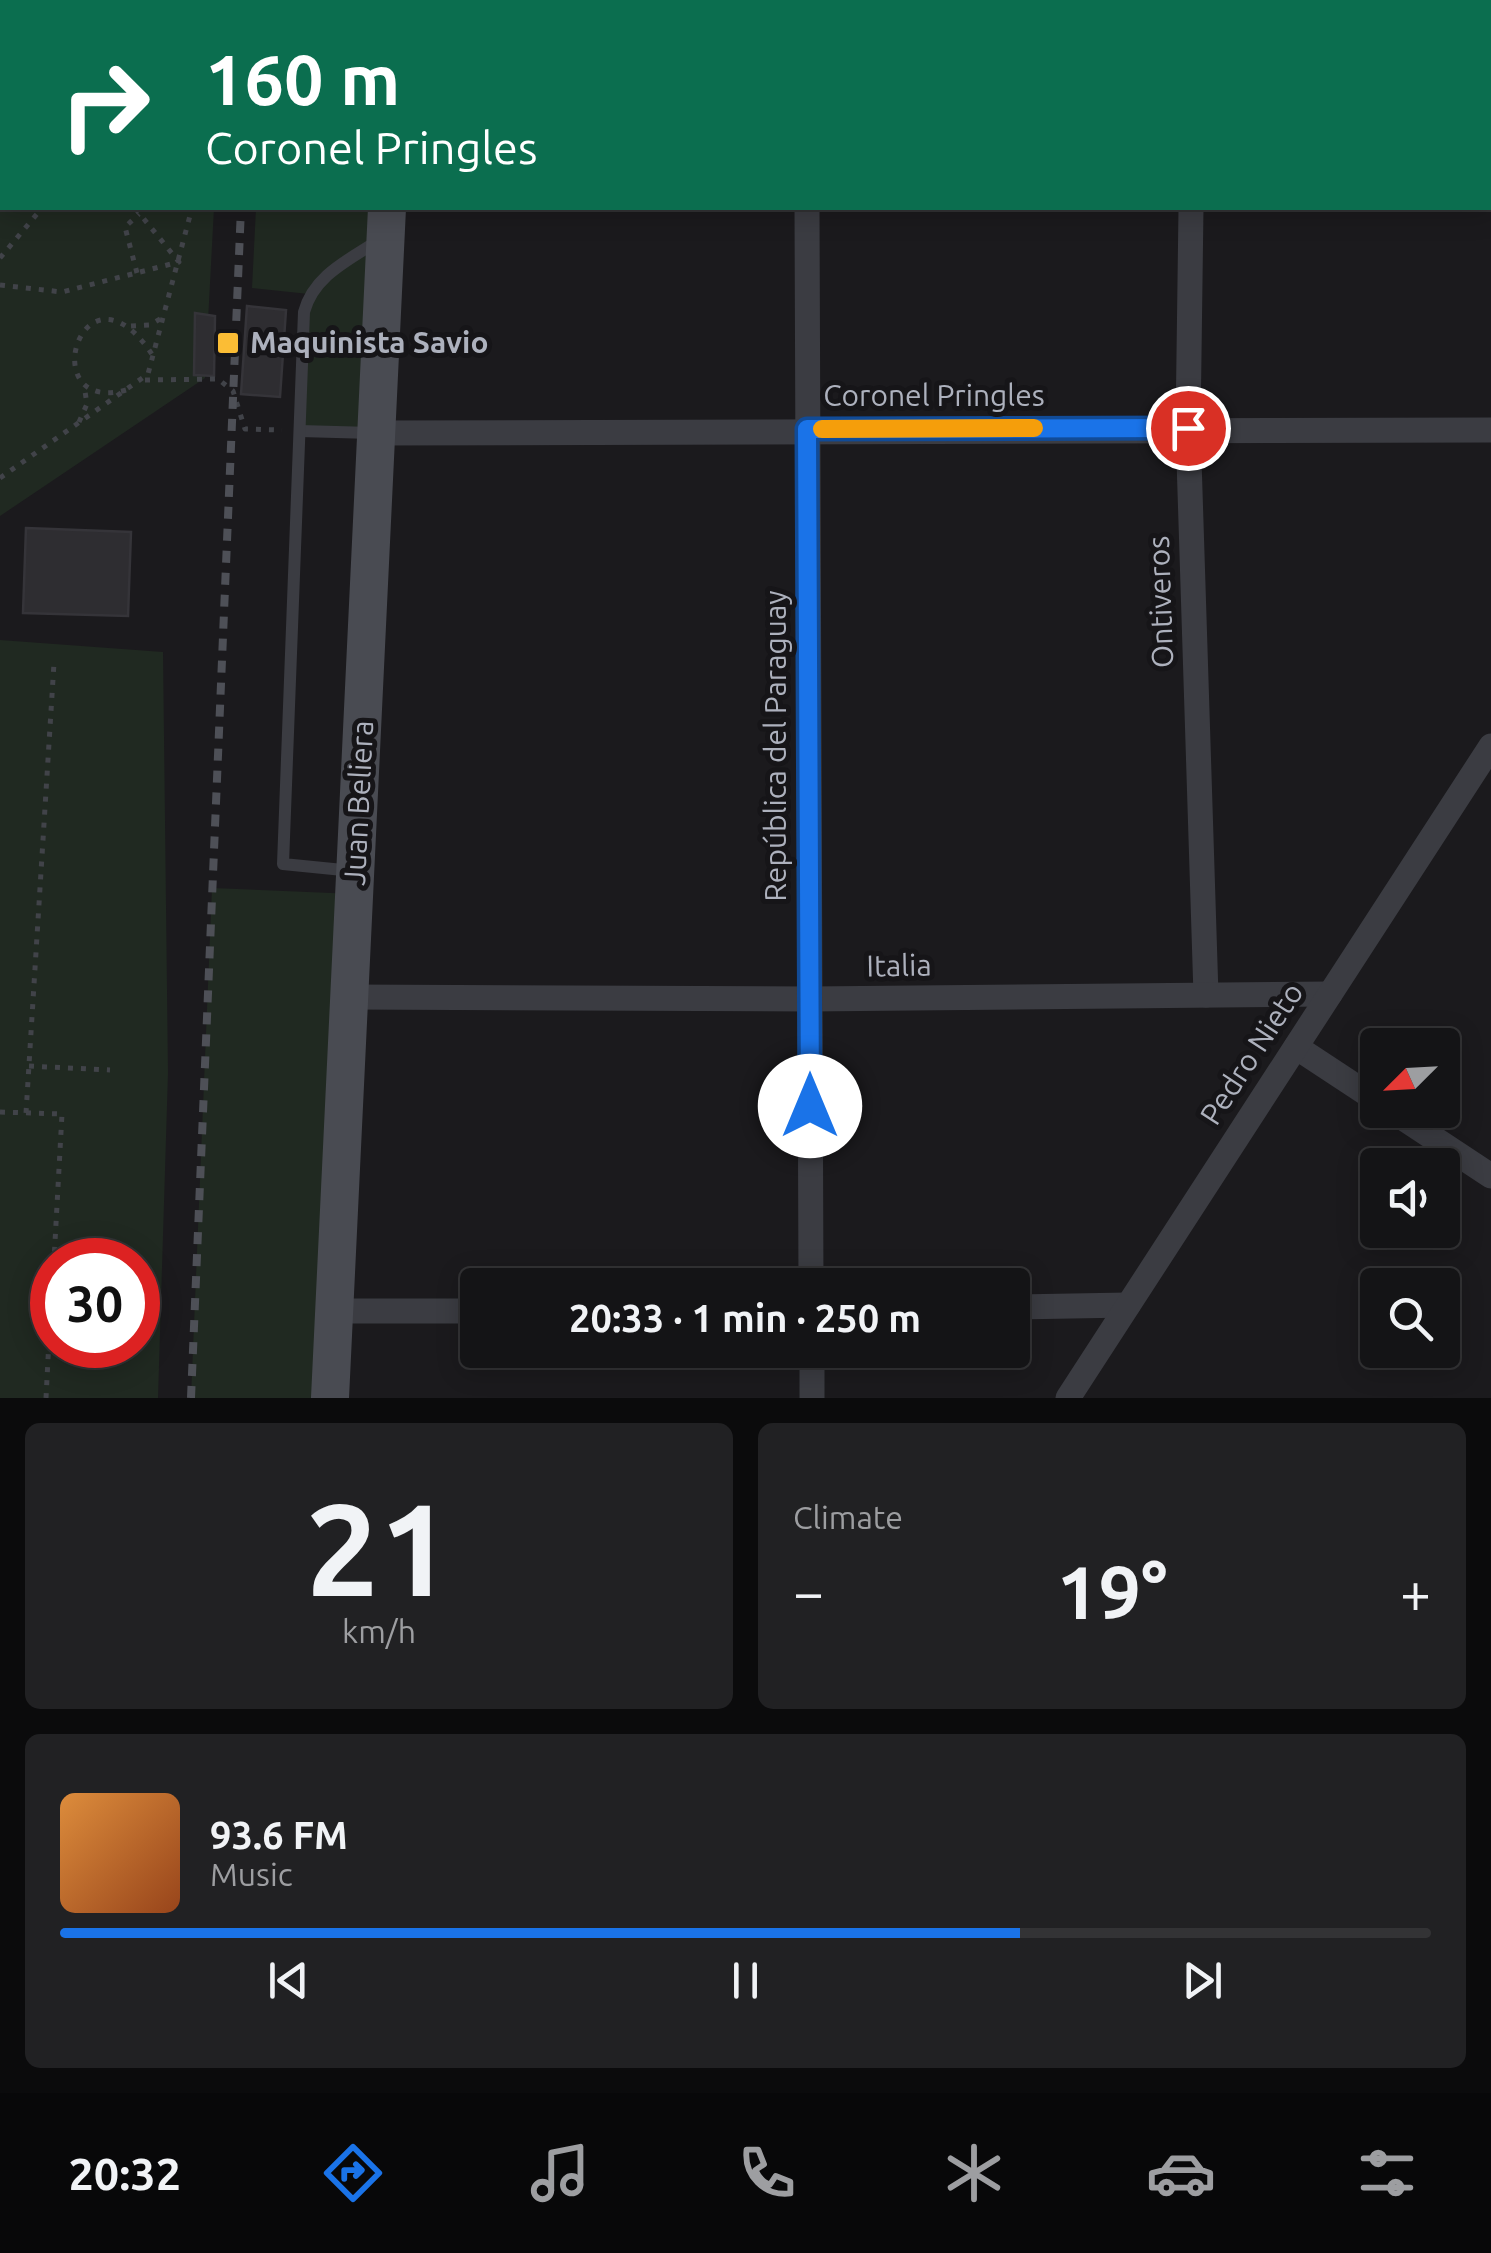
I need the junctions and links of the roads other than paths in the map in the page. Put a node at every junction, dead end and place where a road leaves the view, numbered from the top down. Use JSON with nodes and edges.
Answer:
{"nodes":[{"id":1,"x":807,"y":210,"type":"edge"},
{"id":2,"x":1191,"y":210,"type":"edge"},
{"id":3,"x":386,"y":222,"type":"edge"},
{"id":4,"x":1188,"y":428,"type":"junction"},
{"id":5,"x":807,"y":429,"type":"junction"},
{"id":6,"x":300,"y":430,"type":"junction"},
{"id":7,"x":1491,"y":430,"type":"edge"},
{"id":8,"x":376,"y":433,"type":"junction"},
{"id":9,"x":1491,"y":746,"type":"edge"},
{"id":10,"x":356,"y":872,"type":"junction"},
{"id":11,"x":1206,"y":994,"type":"junction"},
{"id":12,"x":1330,"y":994,"type":"junction"},
{"id":13,"x":350,"y":998,"type":"junction"},
{"id":14,"x":810,"y":1000,"type":"junction"},
{"id":15,"x":1296,"y":1047,"type":"junction"},
{"id":16,"x":1360,"y":1089,"type":"edge"},
{"id":17,"x":1418,"y":1128,"type":"edge"},
{"id":18,"x":1491,"y":1176,"type":"edge"},
{"id":19,"x":812,"y":1268,"type":"edge"},
{"id":20,"x":1128,"y":1305,"type":"junction"},
{"id":21,"x":1030,"y":1306,"type":"edge"},
{"id":22,"x":460,"y":1311,"type":"edge"},
{"id":23,"x":334,"y":1312,"type":"junction"},
{"id":24,"x":812,"y":1368,"type":"edge"},
{"id":25,"x":330,"y":1398,"type":"edge"},
{"id":26,"x":812,"y":1398,"type":"edge"},
{"id":27,"x":1068,"y":1398,"type":"edge"}],
"edges":[{"from":1,"to":5,"type":"street","name":"República del Paraguay"},
{"from":2,"to":4,"type":"street","name":"Ontiveros"},
{"from":3,"to":6,"type":"lane"},
{"from":3,"to":8,"type":"street","name":"Juan Beliera"},
{"from":4,"to":5,"type":"street","name":"Coronel Pringles"},
{"from":4,"to":7,"type":"street","name":"Coronel Pringles"},
{"from":4,"to":11,"type":"street","name":"Ontiveros"},
{"from":5,"to":8,"type":"street","name":"Coronel Pringles"},
{"from":5,"to":14,"type":"street","name":"República del Paraguay"},
{"from":6,"to":8,"type":"lane"},
{"from":6,"to":10,"type":"lane"},
{"from":8,"to":10,"type":"street","name":"Juan Beliera"},
{"from":9,"to":12,"type":"street","name":"Pedro Nieto"},
{"from":10,"to":13,"type":"street","name":"Juan Beliera"},
{"from":11,"to":12,"type":"street","name":"Italia"},
{"from":11,"to":14,"type":"street","name":"Italia"},
{"from":12,"to":15,"type":"street","name":"Pedro Nieto"},
{"from":13,"to":14,"type":"street","name":"Italia"},
{"from":13,"to":23,"type":"street","name":"Juan Beliera"},
{"from":14,"to":19,"type":"street","name":"República del Paraguay"},
{"from":15,"to":16,"type":"street"},
{"from":15,"to":20,"type":"street","name":"Pedro Nieto"},
{"from":17,"to":18,"type":"street"},
{"from":20,"to":21,"type":"street"},
{"from":20,"to":27,"type":"street","name":"Pedro Nieto"},
{"from":22,"to":23,"type":"street"},
{"from":23,"to":25,"type":"street","name":"Juan Beliera"},
{"from":24,"to":26,"type":"street"}]}
